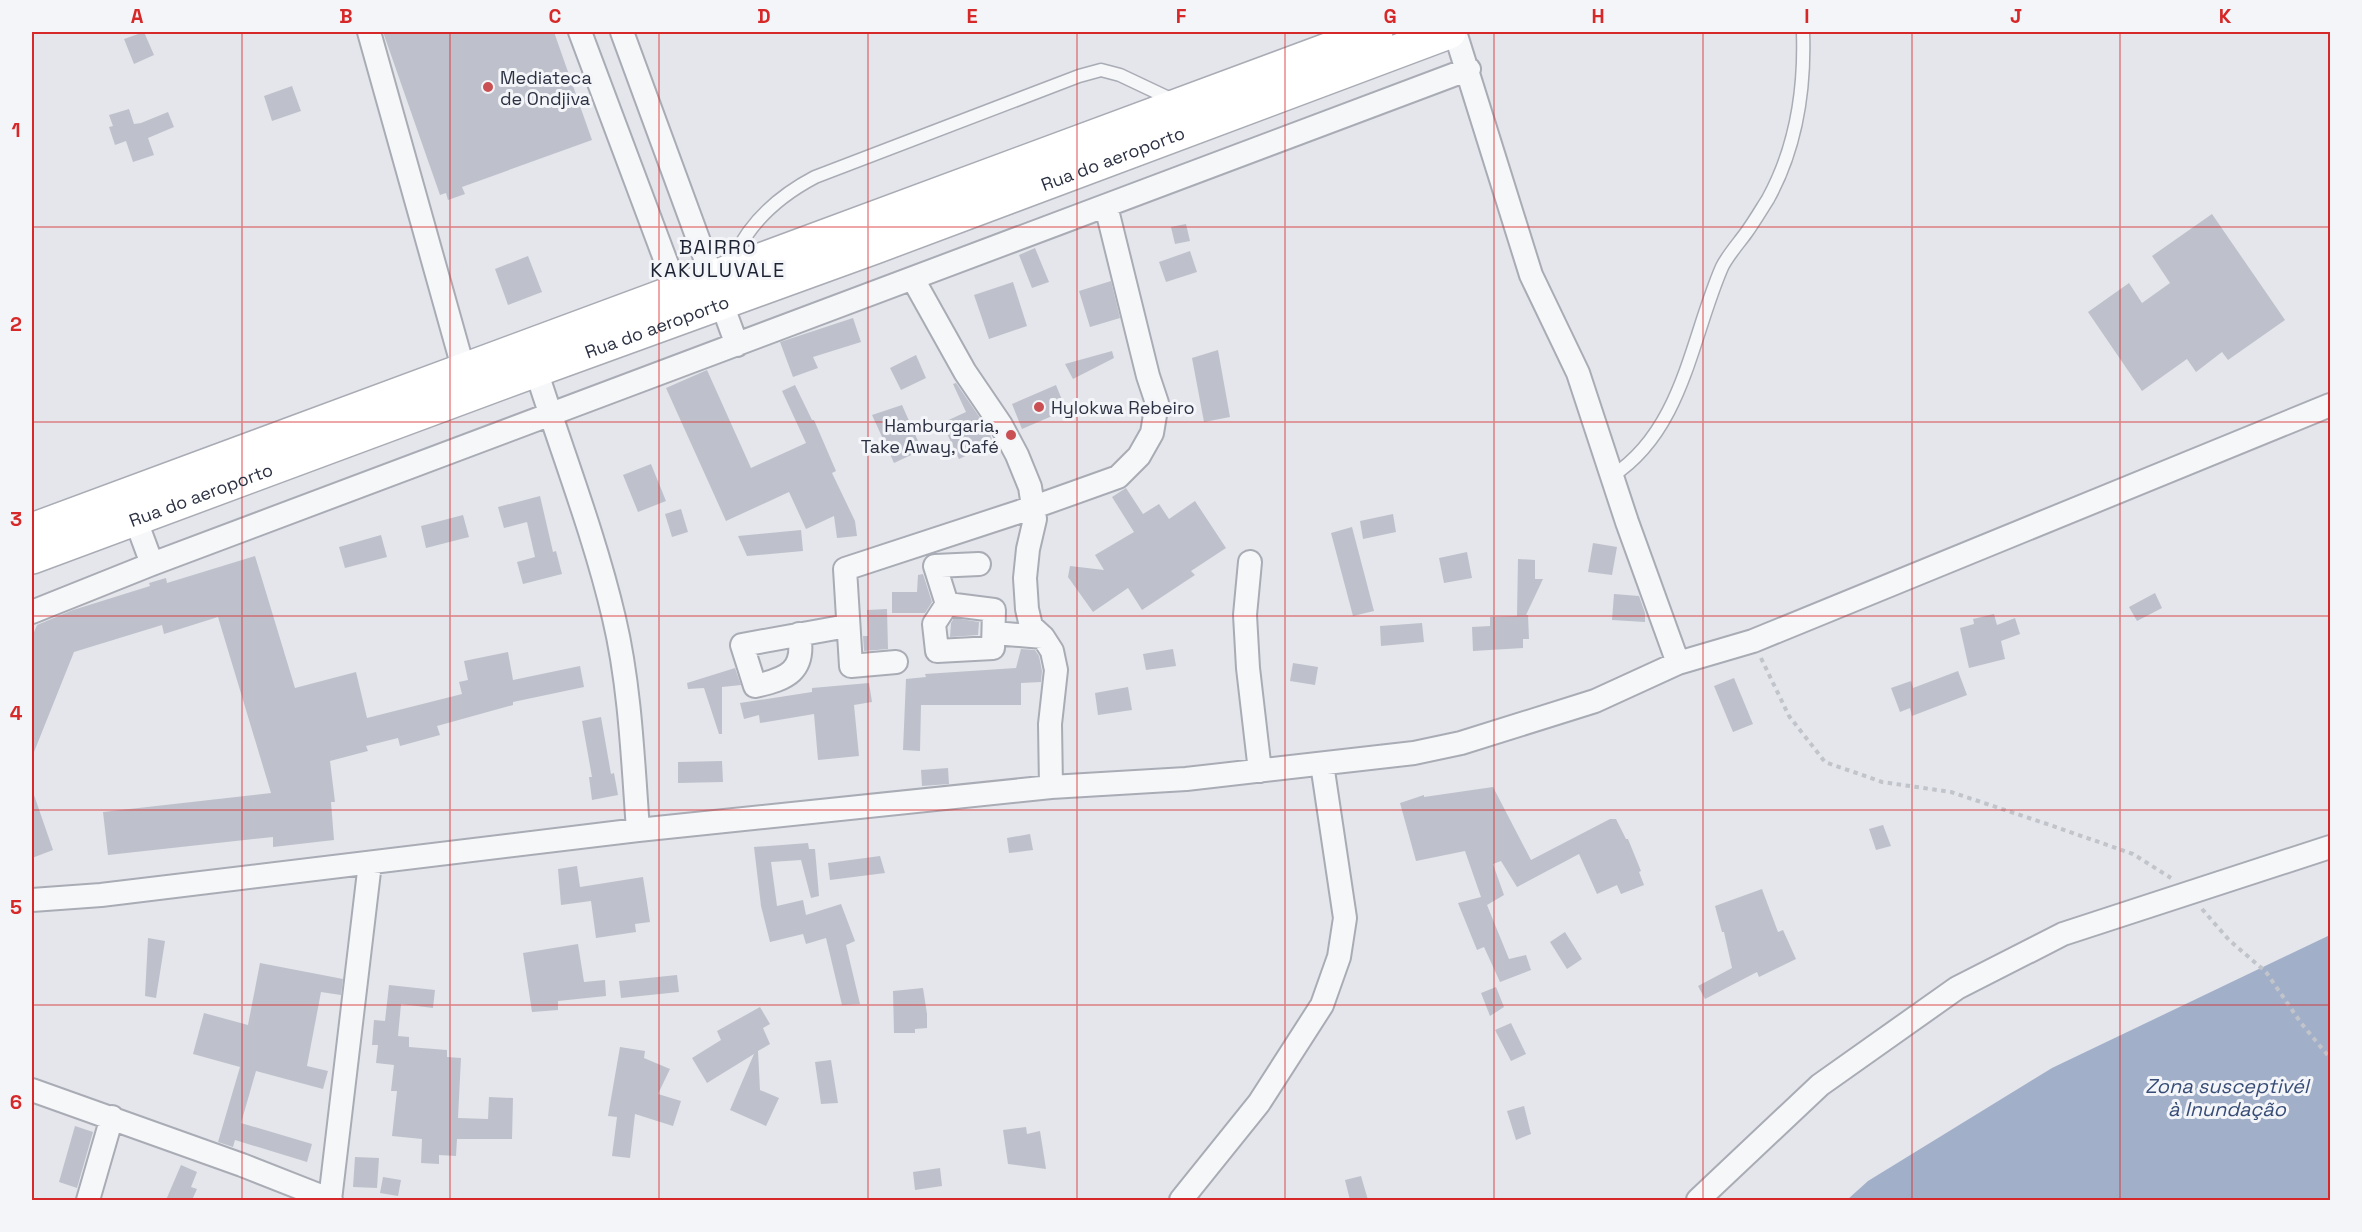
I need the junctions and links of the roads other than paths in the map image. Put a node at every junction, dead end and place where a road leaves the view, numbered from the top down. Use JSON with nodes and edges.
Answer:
{"nodes":[{"id":1,"x":369,"y":32,"type":"edge"},
{"id":2,"x":580,"y":32,"type":"edge"},
{"id":3,"x":622,"y":32,"type":"edge"},
{"id":4,"x":1376,"y":32,"type":"edge"},
{"id":5,"x":1449,"y":32,"type":"edge"},
{"id":6,"x":1455,"y":32,"type":"edge"},
{"id":7,"x":1803,"y":32,"type":"edge"},
{"id":8,"x":1469,"y":69,"type":"junction"},
{"id":9,"x":1182,"y":104,"type":"junction"},
{"id":10,"x":1106,"y":206,"type":"junction"},
{"id":11,"x":913,"y":279,"type":"junction"},
{"id":12,"x":720,"y":284,"type":"junction"},
{"id":13,"x":677,"y":291,"type":"junction"},
{"id":14,"x":737,"y":345,"type":"junction"},
{"id":15,"x":536,"y":370,"type":"junction"},
{"id":16,"x":464,"y":371,"type":"junction"},
{"id":17,"x":2331,"y":405,"type":"edge"},
{"id":18,"x":550,"y":416,"type":"junction"},
{"id":19,"x":1612,"y":476,"type":"junction"},
{"id":20,"x":1034,"y":507,"type":"junction"},
{"id":21,"x":135,"y":518,"type":"junction"},
{"id":22,"x":32,"y":530,"type":"edge"},
{"id":23,"x":32,"y":557,"type":"edge"},
{"id":24,"x":1250,"y":562,"type":"dead end"},
{"id":25,"x":152,"y":564,"type":"junction"},
{"id":26,"x":979,"y":564,"type":"dead end"},
{"id":27,"x":947,"y":604,"type":"junction"},
{"id":28,"x":32,"y":612,"type":"edge"},
{"id":29,"x":847,"y":626,"type":"junction"},
{"id":30,"x":994,"y":633,"type":"junction"},
{"id":31,"x":799,"y":634,"type":"dead end"},
{"id":32,"x":1044,"y":636,"type":"junction"},
{"id":33,"x":896,"y":662,"type":"dead end"},
{"id":34,"x":1678,"y":663,"type":"junction"},
{"id":35,"x":1322,"y":765,"type":"junction"},
{"id":36,"x":1260,"y":771,"type":"junction"},
{"id":37,"x":1051,"y":787,"type":"junction"},
{"id":38,"x":638,"y":830,"type":"junction"},
{"id":39,"x":2331,"y":847,"type":"edge"},
{"id":40,"x":370,"y":862,"type":"junction"},
{"id":41,"x":32,"y":900,"type":"edge"},
{"id":42,"x":32,"y":1090,"type":"edge"},
{"id":43,"x":112,"y":1117,"type":"junction"},
{"id":44,"x":88,"y":1200,"type":"edge"},
{"id":45,"x":330,"y":1200,"type":"edge"},
{"id":46,"x":1181,"y":1200,"type":"edge"},
{"id":47,"x":1698,"y":1200,"type":"edge"}],
"edges":[{"from":1,"to":16,"type":"street"},
{"from":2,"to":13,"type":"street"},
{"from":3,"to":12,"type":"street"},
{"from":4,"to":9,"type":"main road","name":"Rua do aeroporto"},
{"from":5,"to":12,"type":"main road","name":"Rua do aeroporto"},
{"from":6,"to":8,"type":"street"},
{"from":7,"to":19,"type":"lane"},
{"from":8,"to":10,"type":"street"},
{"from":8,"to":19,"type":"street"},
{"from":9,"to":12,"type":"main road","name":"Rua do aeroporto"},
{"from":9,"to":12,"type":"lane"},
{"from":10,"to":11,"type":"street"},
{"from":10,"to":20,"type":"street"},
{"from":11,"to":14,"type":"street"},
{"from":11,"to":20,"type":"street"},
{"from":12,"to":13,"type":"main road","name":"Rua do aeroporto"},
{"from":12,"to":14,"type":"street"},
{"from":12,"to":15,"type":"main road","name":"Rua do aeroporto"},
{"from":13,"to":16,"type":"main road","name":"Rua do aeroporto"},
{"from":14,"to":18,"type":"street"},
{"from":15,"to":18,"type":"street"},
{"from":15,"to":21,"type":"main road","name":"Rua do aeroporto"},
{"from":16,"to":22,"type":"main road","name":"Rua do aeroporto"},
{"from":17,"to":34,"type":"street"},
{"from":18,"to":25,"type":"street"},
{"from":18,"to":38,"type":"street"},
{"from":19,"to":34,"type":"street"},
{"from":20,"to":29,"type":"street"},
{"from":20,"to":32,"type":"street"},
{"from":21,"to":23,"type":"main road","name":"Rua do aeroporto"},
{"from":21,"to":25,"type":"street"},
{"from":24,"to":36,"type":"street"},
{"from":25,"to":28,"type":"street"},
{"from":26,"to":27,"type":"street"},
{"from":27,"to":30,"type":"street"},
{"from":27,"to":30,"type":"street"},
{"from":29,"to":31,"type":"street"},
{"from":29,"to":33,"type":"street"},
{"from":30,"to":32,"type":"street"},
{"from":32,"to":37,"type":"street"},
{"from":34,"to":35,"type":"street"},
{"from":35,"to":36,"type":"street"},
{"from":35,"to":46,"type":"street"},
{"from":36,"to":37,"type":"street"},
{"from":37,"to":38,"type":"street"},
{"from":38,"to":40,"type":"street"},
{"from":39,"to":47,"type":"street"},
{"from":40,"to":41,"type":"street"},
{"from":40,"to":45,"type":"street"},
{"from":42,"to":43,"type":"street"},
{"from":43,"to":44,"type":"street"},
{"from":43,"to":45,"type":"street"}]}
